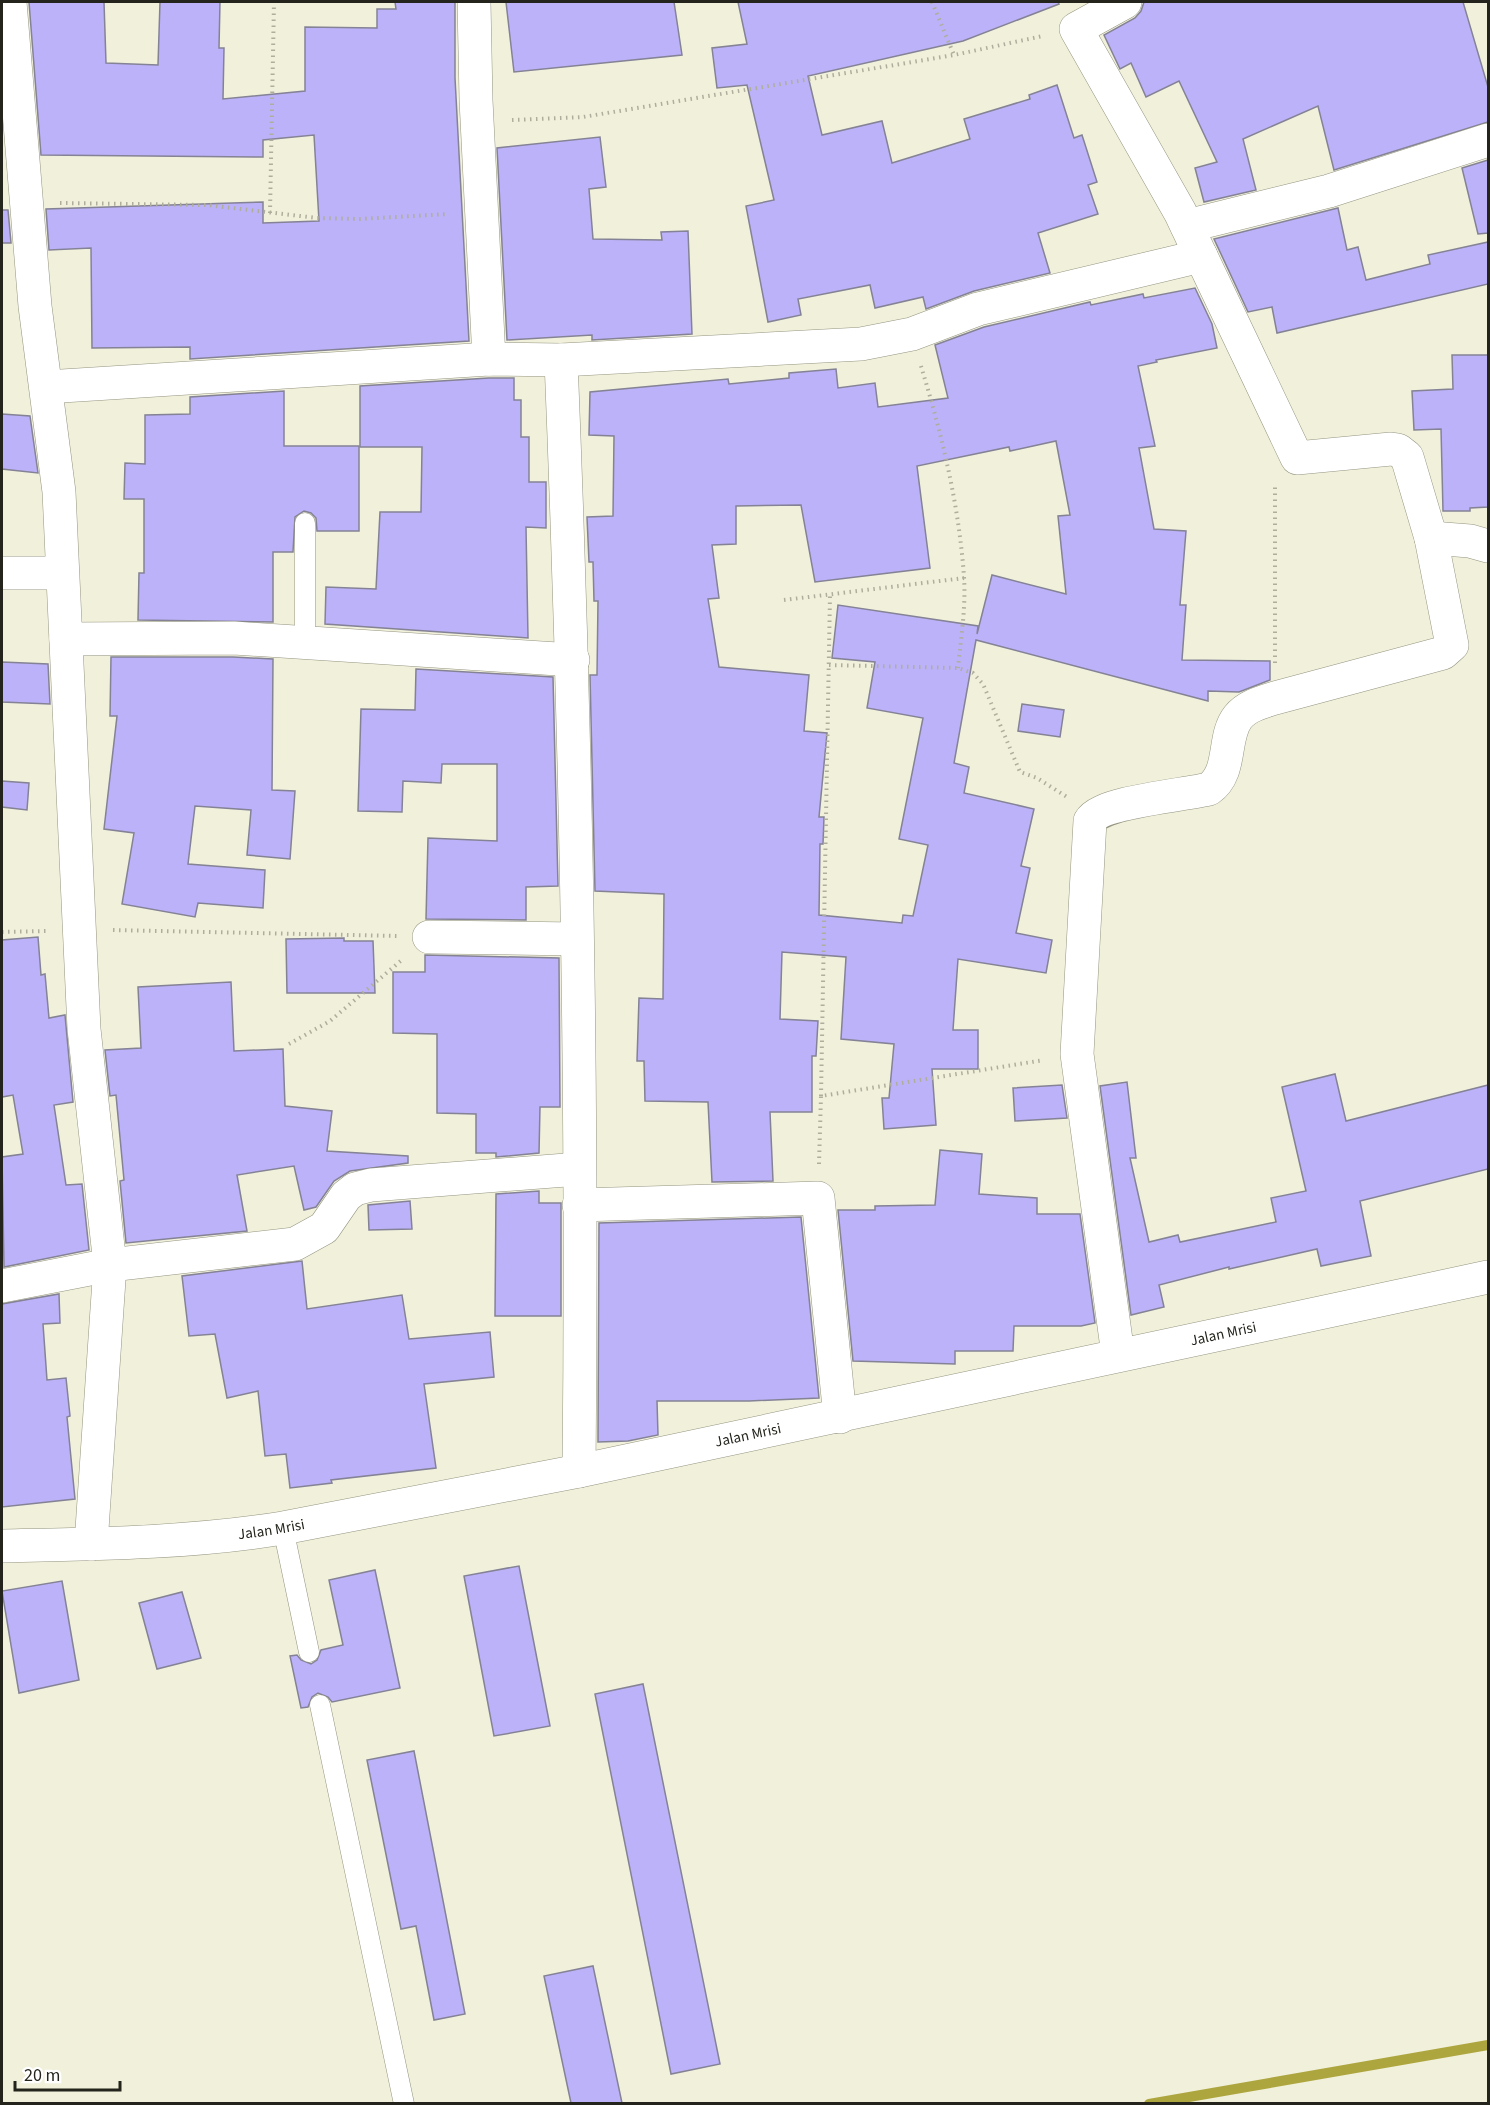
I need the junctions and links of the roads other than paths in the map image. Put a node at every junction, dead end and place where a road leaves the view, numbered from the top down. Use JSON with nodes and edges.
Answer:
{"nodes":[{"id":1,"x":10,"y":2,"type":"edge"},
{"id":2,"x":474,"y":2,"type":"edge"},
{"id":3,"x":1125,"y":2,"type":"edge"},
{"id":4,"x":1488,"y":140,"type":"edge"},
{"id":5,"x":1187,"y":226,"type":"junction"},
{"id":6,"x":1201,"y":256,"type":"junction"},
{"id":7,"x":489,"y":359,"type":"junction"},
{"id":8,"x":561,"y":360,"type":"junction"},
{"id":9,"x":46,"y":387,"type":"junction"},
{"id":10,"x":305,"y":523,"type":"dead end"},
{"id":11,"x":1431,"y":538,"type":"junction"},
{"id":12,"x":1488,"y":546,"type":"edge"},
{"id":13,"x":2,"y":573,"type":"edge"},
{"id":14,"x":63,"y":573,"type":"junction"},
{"id":15,"x":66,"y":639,"type":"junction"},
{"id":16,"x":305,"y":643,"type":"junction"},
{"id":17,"x":573,"y":660,"type":"junction"},
{"id":18,"x":429,"y":937,"type":"road end"},
{"id":19,"x":576,"y":939,"type":"junction"},
{"id":20,"x":579,"y":1169,"type":"junction"},
{"id":21,"x":579,"y":1205,"type":"junction"},
{"id":22,"x":110,"y":1265,"type":"junction"},
{"id":23,"x":1488,"y":1277,"type":"edge"},
{"id":24,"x":2,"y":1286,"type":"edge"},
{"id":25,"x":1118,"y":1355,"type":"junction"},
{"id":26,"x":840,"y":1417,"type":"junction"},
{"id":27,"x":579,"y":1472,"type":"junction"},
{"id":28,"x":284,"y":1528,"type":"junction"},
{"id":29,"x":91,"y":1544,"type":"junction"},
{"id":30,"x":2,"y":1546,"type":"edge"},
{"id":31,"x":309,"y":1652,"type":"dead end"},
{"id":32,"x":320,"y":1704,"type":"dead end"},
{"id":33,"x":404,"y":2103,"type":"edge"}],
"edges":[{"from":1,"to":9,"type":"street"},
{"from":2,"to":7,"type":"street"},
{"from":3,"to":5,"type":"street"},
{"from":4,"to":5,"type":"street"},
{"from":5,"to":6,"type":"street"},
{"from":6,"to":8,"type":"street"},
{"from":6,"to":11,"type":"street"},
{"from":7,"to":8,"type":"street"},
{"from":7,"to":9,"type":"street"},
{"from":8,"to":17,"type":"street"},
{"from":9,"to":14,"type":"street"},
{"from":10,"to":16,"type":"lane"},
{"from":11,"to":12,"type":"street"},
{"from":11,"to":25,"type":"street"},
{"from":13,"to":14,"type":"street"},
{"from":14,"to":15,"type":"street"},
{"from":15,"to":16,"type":"street"},
{"from":15,"to":22,"type":"street"},
{"from":16,"to":17,"type":"street"},
{"from":17,"to":19,"type":"street"},
{"from":18,"to":19,"type":"street"},
{"from":19,"to":20,"type":"street"},
{"from":20,"to":21,"type":"street"},
{"from":20,"to":22,"type":"street"},
{"from":21,"to":26,"type":"street"},
{"from":21,"to":27,"type":"street"},
{"from":22,"to":24,"type":"street"},
{"from":22,"to":29,"type":"street"},
{"from":23,"to":25,"type":"street","name":"Jalan Mrisi"},
{"from":25,"to":26,"type":"street","name":"Jalan Mrisi"},
{"from":26,"to":27,"type":"street","name":"Jalan Mrisi"},
{"from":27,"to":28,"type":"street","name":"Jalan Mrisi"},
{"from":28,"to":29,"type":"street","name":"Jalan Mrisi"},
{"from":28,"to":31,"type":"lane"},
{"from":29,"to":30,"type":"street","name":"Jalan Mrisi"},
{"from":32,"to":33,"type":"lane"}]}
